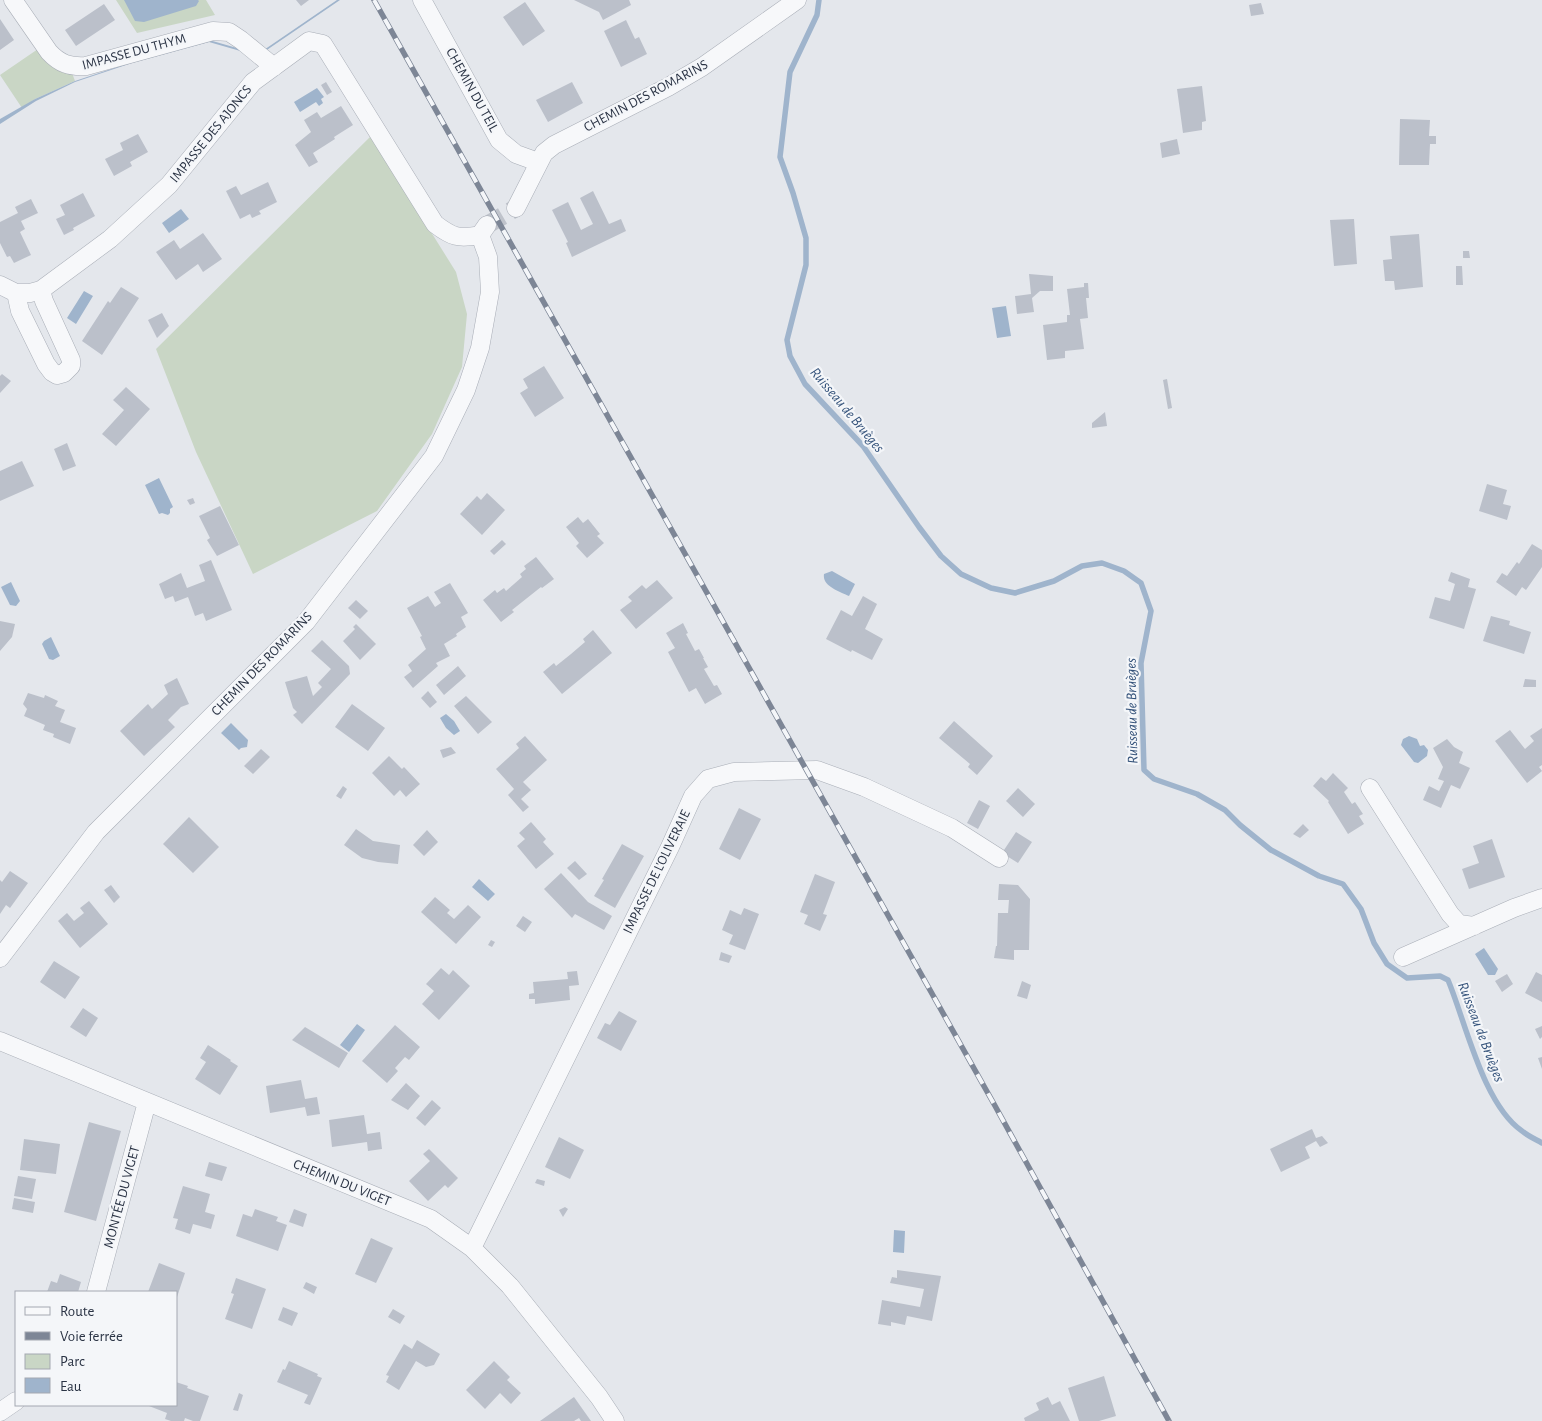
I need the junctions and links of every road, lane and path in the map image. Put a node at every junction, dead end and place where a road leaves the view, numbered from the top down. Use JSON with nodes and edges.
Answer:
{"nodes":[{"id":1,"x":13,"y":0,"type":"edge"},
{"id":2,"x":422,"y":0,"type":"edge"},
{"id":3,"x":797,"y":0,"type":"edge"},
{"id":4,"x":274,"y":67,"type":"junction"},
{"id":5,"x":538,"y":162,"type":"junction"},
{"id":6,"x":516,"y":208,"type":"tunnel mouth"},
{"id":7,"x":484,"y":230,"type":"joint"},
{"id":8,"x":0,"y":285,"type":"edge"},
{"id":9,"x":41,"y":290,"type":"junction"},
{"id":10,"x":16,"y":293,"type":"junction"},
{"id":11,"x":1370,"y":788,"type":"dead end"},
{"id":12,"x":998,"y":858,"type":"dead end"},
{"id":13,"x":1542,"y":898,"type":"edge"},
{"id":14,"x":1474,"y":926,"type":"junction"},
{"id":15,"x":0,"y":958,"type":"edge"},
{"id":16,"x":1403,"y":958,"type":"dead end"},
{"id":17,"x":0,"y":1041,"type":"edge"},
{"id":18,"x":147,"y":1102,"type":"junction"},
{"id":19,"x":472,"y":1248,"type":"junction"},
{"id":20,"x":96,"y":1291,"type":"edge"},
{"id":21,"x":15,"y":1402,"type":"edge"},
{"id":22,"x":0,"y":1412,"type":"edge"},
{"id":23,"x":615,"y":1421,"type":"edge"}],
"edges":[{"from":1,"to":4,"type":"street","name":"IMPASSE DU THYM"},
{"from":2,"to":5,"type":"street","name":"CHEMIN DU TEIL"},
{"from":3,"to":5,"type":"street","name":"CHEMIN DES ROMARINS"},
{"from":4,"to":7,"type":"street","name":"IMPASSE DES AJONCS"},
{"from":4,"to":9,"type":"street","name":"IMPASSE DES AJONCS"},
{"from":5,"to":6,"type":"street","name":"CHEMIN DES ROMARINS"},
{"from":7,"to":15,"type":"street","name":"CHEMIN DES ROMARINS"},
{"from":8,"to":10,"type":"street"},
{"from":9,"to":10,"type":"street","name":"IMPASSE DES AJONCS"},
{"from":9,"to":10,"type":"street"},
{"from":11,"to":14,"type":"street"},
{"from":12,"to":19,"type":"street","name":"IMPASSE DE L'OLIVERAIE"},
{"from":13,"to":14,"type":"street"},
{"from":14,"to":16,"type":"street"},
{"from":17,"to":18,"type":"street","name":"CHEMIN DU VIGET"},
{"from":18,"to":19,"type":"street","name":"CHEMIN DU VIGET"},
{"from":18,"to":20,"type":"street","name":"MONTÉE DU VIGET"},
{"from":19,"to":23,"type":"street","name":"CHEMIN DU VIGET"},
{"from":21,"to":22,"type":"street"}]}
